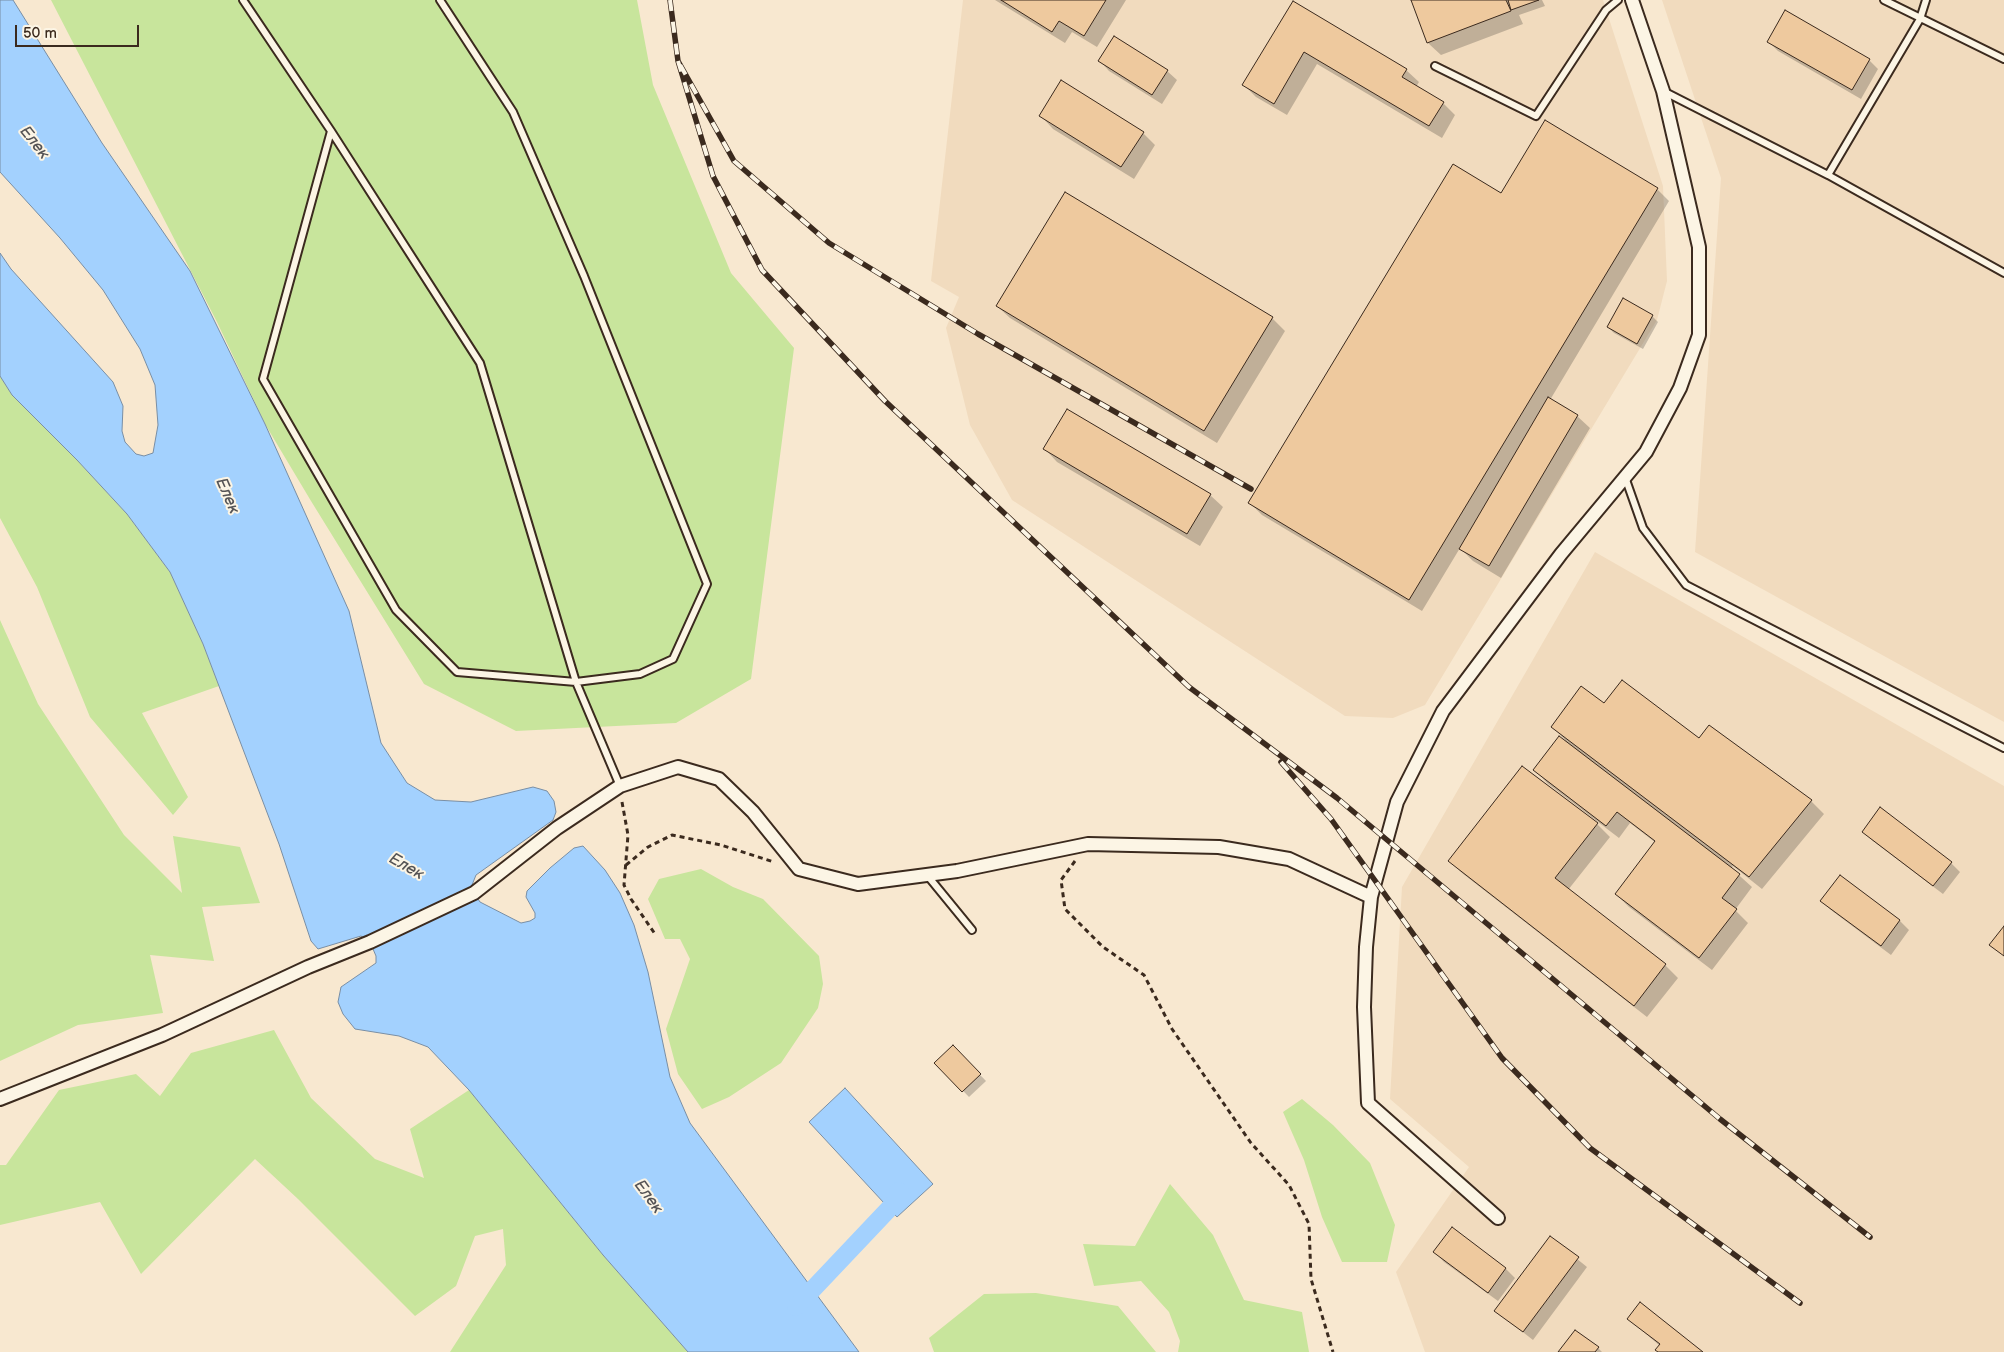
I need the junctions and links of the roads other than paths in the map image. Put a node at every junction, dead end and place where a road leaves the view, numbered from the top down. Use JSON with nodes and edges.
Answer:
{"nodes":[{"id":1,"x":243,"y":0,"type":"edge"},
{"id":2,"x":440,"y":0,"type":"edge"},
{"id":3,"x":1618,"y":0,"type":"edge"},
{"id":4,"x":1632,"y":0,"type":"edge"},
{"id":5,"x":1884,"y":0,"type":"edge"},
{"id":6,"x":1926,"y":0,"type":"edge"},
{"id":7,"x":1920,"y":19,"type":"junction"},
{"id":8,"x":2004,"y":59,"type":"edge"},
{"id":9,"x":1435,"y":66,"type":"dead end"},
{"id":10,"x":1663,"y":91,"type":"junction"},
{"id":11,"x":331,"y":130,"type":"junction"},
{"id":12,"x":1828,"y":175,"type":"junction"},
{"id":13,"x":2004,"y":273,"type":"edge"},
{"id":14,"x":1625,"y":477,"type":"junction"},
{"id":15,"x":576,"y":682,"type":"junction"},
{"id":16,"x":2004,"y":748,"type":"edge"},
{"id":17,"x":620,"y":786,"type":"junction"},
{"id":18,"x":927,"y":875,"type":"junction"},
{"id":19,"x":1371,"y":897,"type":"junction"},
{"id":20,"x":972,"y":930,"type":"dead end"},
{"id":21,"x":0,"y":1099,"type":"edge"},
{"id":22,"x":1498,"y":1218,"type":"dead end"}],
"edges":[{"from":1,"to":11,"type":"lane"},
{"from":2,"to":15,"type":"lane"},
{"from":3,"to":9,"type":"lane"},
{"from":4,"to":10,"type":"street"},
{"from":5,"to":7,"type":"lane"},
{"from":6,"to":7,"type":"lane"},
{"from":7,"to":8,"type":"lane"},
{"from":7,"to":12,"type":"lane"},
{"from":10,"to":12,"type":"lane"},
{"from":10,"to":14,"type":"street"},
{"from":11,"to":15,"type":"lane"},
{"from":11,"to":15,"type":"lane"},
{"from":12,"to":13,"type":"lane"},
{"from":14,"to":16,"type":"lane"},
{"from":14,"to":19,"type":"street"},
{"from":15,"to":17,"type":"lane"},
{"from":17,"to":18,"type":"street"},
{"from":17,"to":21,"type":"street"},
{"from":18,"to":19,"type":"street"},
{"from":18,"to":20,"type":"lane"},
{"from":19,"to":22,"type":"street"}]}
